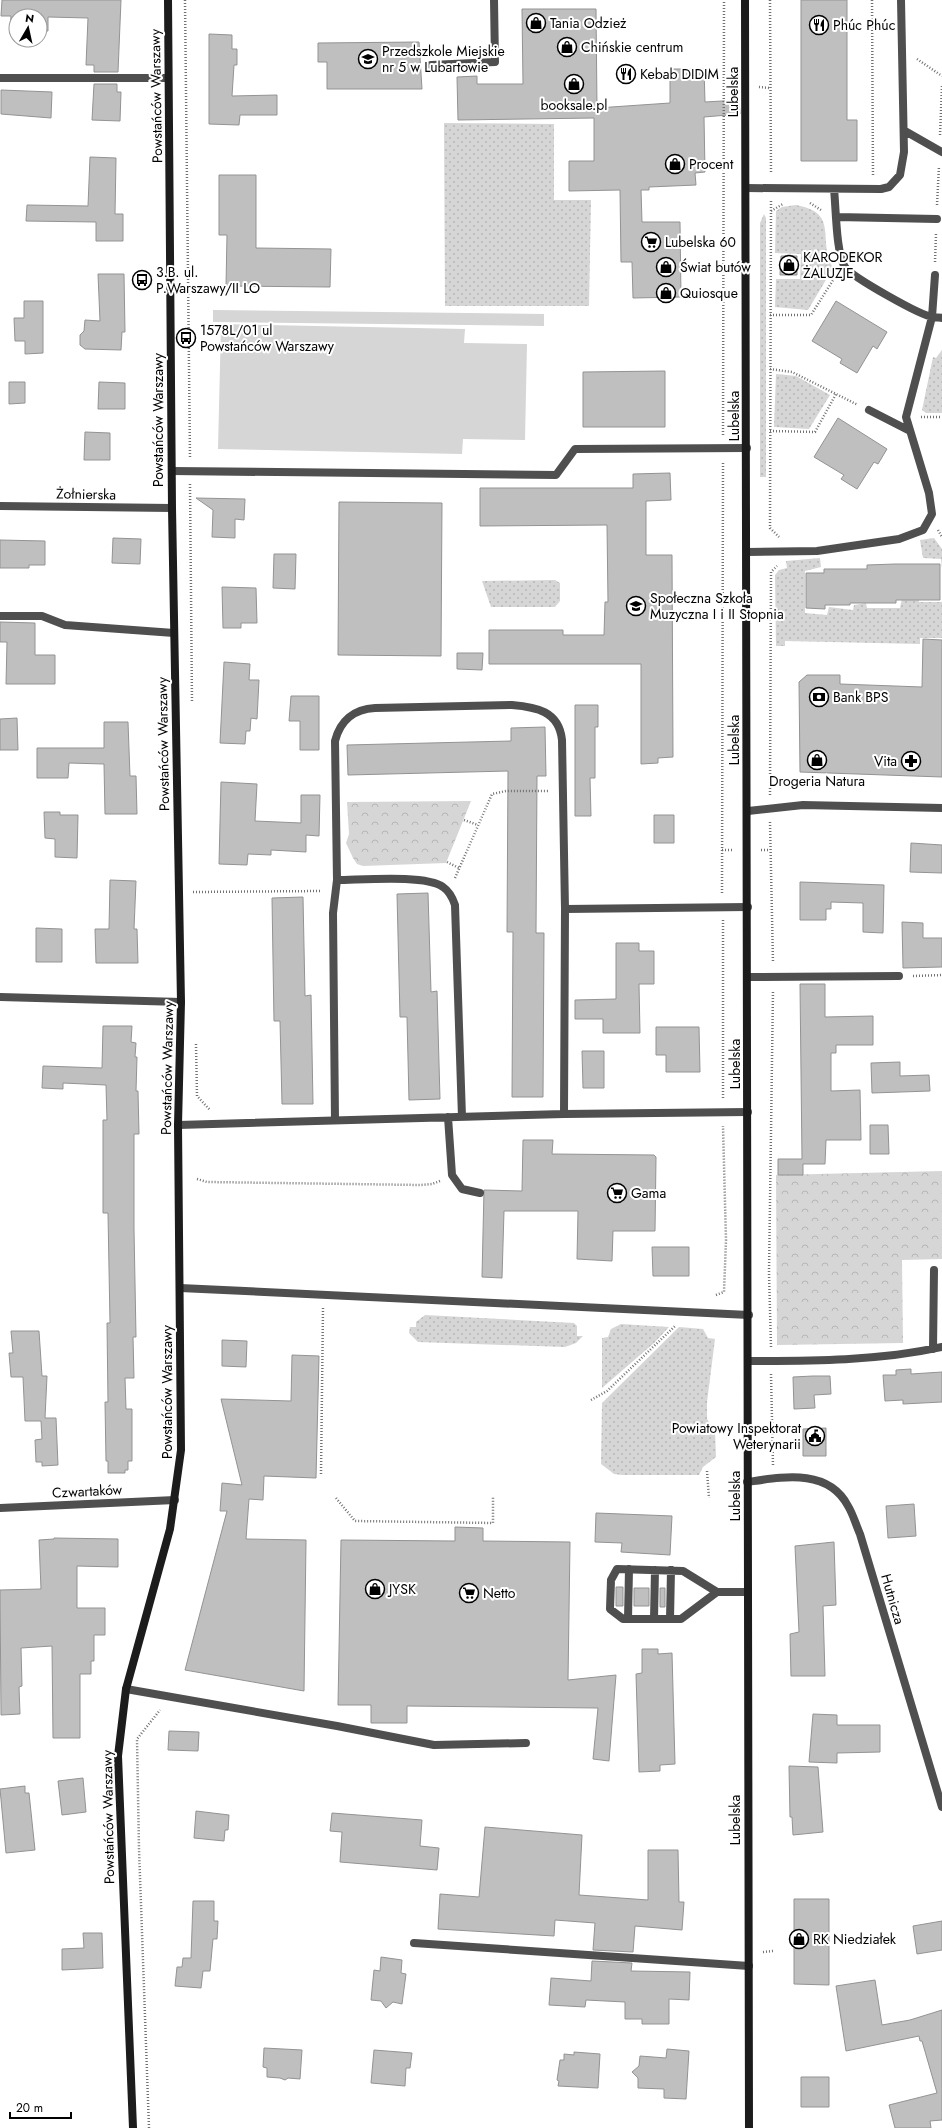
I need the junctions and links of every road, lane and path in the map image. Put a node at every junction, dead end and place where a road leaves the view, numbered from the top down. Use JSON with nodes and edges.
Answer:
{"nodes":[{"id":1,"x":168,"y":0,"type":"edge"},
{"id":2,"x":186,"y":0,"type":"edge"},
{"id":3,"x":494,"y":0,"type":"edge"},
{"id":4,"x":724,"y":0,"type":"edge"},
{"id":5,"x":745,"y":0,"type":"edge"},
{"id":6,"x":770,"y":0,"type":"edge"},
{"id":7,"x":872,"y":0,"type":"edge"},
{"id":8,"x":901,"y":0,"type":"edge"},
{"id":9,"x":901,"y":49,"type":"junction"},
{"id":10,"x":431,"y":64,"type":"dead end"},
{"id":11,"x":942,"y":76,"type":"edge"},
{"id":12,"x":0,"y":78,"type":"edge"},
{"id":13,"x":167,"y":78,"type":"junction"},
{"id":14,"x":942,"y":86,"type":"edge"},
{"id":15,"x":905,"y":131,"type":"junction"},
{"id":16,"x":941,"y":151,"type":"edge"},
{"id":17,"x":746,"y":188,"type":"junction"},
{"id":18,"x":771,"y":188,"type":"junction"},
{"id":19,"x":834,"y":189,"type":"junction"},
{"id":20,"x":873,"y":189,"type":"junction"},
{"id":21,"x":837,"y":217,"type":"junction"},
{"id":22,"x":937,"y":219,"type":"junction"},
{"id":23,"x":839,"y":271,"type":"dead end"},
{"id":24,"x":935,"y":275,"type":"joint"},
{"id":25,"x":770,"y":315,"type":"junction"},
{"id":26,"x":932,"y":318,"type":"junction"},
{"id":27,"x":942,"y":318,"type":"edge"},
{"id":28,"x":770,"y":369,"type":"junction"},
{"id":29,"x":836,"y":394,"type":"junction"},
{"id":30,"x":869,"y":410,"type":"joint"},
{"id":31,"x":906,"y":417,"type":"junction"},
{"id":32,"x":942,"y":417,"type":"edge"},
{"id":33,"x":770,"y":431,"type":"junction"},
{"id":34,"x":910,"y":431,"type":"junction"},
{"id":35,"x":723,"y":448,"type":"junction"},
{"id":36,"x":747,"y":448,"type":"junction"},
{"id":37,"x":172,"y":471,"type":"junction"},
{"id":38,"x":190,"y":471,"type":"junction"},
{"id":39,"x":0,"y":506,"type":"edge"},
{"id":40,"x":172,"y":508,"type":"junction"},
{"id":41,"x":747,"y":552,"type":"junction"},
{"id":42,"x":779,"y":552,"type":"junction"},
{"id":43,"x":0,"y":616,"type":"edge"},
{"id":44,"x":174,"y":633,"type":"junction"},
{"id":45,"x":192,"y":709,"type":"dead end"},
{"id":46,"x":563,"y":791,"type":"junction"},
{"id":47,"x":770,"y":808,"type":"junction"},
{"id":48,"x":942,"y":808,"type":"edge"},
{"id":49,"x":748,"y":810,"type":"junction"},
{"id":50,"x":464,"y":820,"type":"dead end"},
{"id":51,"x":478,"y":825,"type":"junction"},
{"id":52,"x":446,"y":862,"type":"dead end"},
{"id":53,"x":459,"y":868,"type":"junction"},
{"id":54,"x":337,"y":880,"type":"junction"},
{"id":55,"x":193,"y":884,"type":"dead end"},
{"id":56,"x":336,"y":891,"type":"junction"},
{"id":57,"x":193,"y":892,"type":"junction"},
{"id":58,"x":449,"y":893,"type":"junction"},
{"id":59,"x":193,"y":900,"type":"dead end"},
{"id":60,"x":748,"y":907,"type":"junction"},
{"id":61,"x":722,"y":908,"type":"junction"},
{"id":62,"x":565,"y":909,"type":"junction"},
{"id":63,"x":942,"y":975,"type":"edge"},
{"id":64,"x":773,"y":976,"type":"junction"},
{"id":65,"x":899,"y":976,"type":"joint"},
{"id":66,"x":748,"y":977,"type":"junction"},
{"id":67,"x":0,"y":997,"type":"edge"},
{"id":68,"x":181,"y":1002,"type":"junction"},
{"id":69,"x":196,"y":1041,"type":"dead end"},
{"id":70,"x":210,"y":1110,"type":"dead end"},
{"id":71,"x":723,"y":1112,"type":"junction"},
{"id":72,"x":748,"y":1112,"type":"junction"},
{"id":73,"x":564,"y":1114,"type":"junction"},
{"id":74,"x":448,"y":1117,"type":"junction"},
{"id":75,"x":462,"y":1117,"type":"junction"},
{"id":76,"x":335,"y":1120,"type":"junction"},
{"id":77,"x":178,"y":1125,"type":"junction"},
{"id":78,"x":452,"y":1175,"type":"junction"},
{"id":79,"x":197,"y":1179,"type":"dead end"},
{"id":80,"x":480,"y":1193,"type":"dead end"},
{"id":81,"x":934,"y":1270,"type":"dead end"},
{"id":82,"x":180,"y":1288,"type":"junction"},
{"id":83,"x":716,"y":1295,"type":"dead end"},
{"id":84,"x":323,"y":1307,"type":"dead end"},
{"id":85,"x":749,"y":1315,"type":"junction"},
{"id":86,"x":676,"y":1324,"type":"dead end"},
{"id":87,"x":942,"y":1347,"type":"edge"},
{"id":88,"x":933,"y":1349,"type":"junction"},
{"id":89,"x":749,"y":1361,"type":"junction"},
{"id":90,"x":771,"y":1361,"type":"junction"},
{"id":91,"x":591,"y":1400,"type":"dead end"},
{"id":92,"x":773,"y":1469,"type":"dead end"},
{"id":93,"x":707,"y":1471,"type":"dead end"},
{"id":94,"x":321,"y":1474,"type":"dead end"},
{"id":95,"x":747,"y":1482,"type":"junction"},
{"id":96,"x":493,"y":1496,"type":"dead end"},
{"id":97,"x":336,"y":1498,"type":"dead end"},
{"id":98,"x":709,"y":1498,"type":"dead end"},
{"id":99,"x":175,"y":1500,"type":"junction"},
{"id":100,"x":0,"y":1508,"type":"edge"},
{"id":101,"x":629,"y":1569,"type":"junction"},
{"id":102,"x":655,"y":1570,"type":"junction"},
{"id":103,"x":671,"y":1570,"type":"junction"},
{"id":104,"x":717,"y":1592,"type":"junction"},
{"id":105,"x":748,"y":1592,"type":"junction"},
{"id":106,"x":628,"y":1619,"type":"junction"},
{"id":107,"x":654,"y":1619,"type":"junction"},
{"id":108,"x":670,"y":1619,"type":"junction"},
{"id":109,"x":126,"y":1689,"type":"junction"},
{"id":110,"x":160,"y":1710,"type":"dead end"},
{"id":111,"x":526,"y":1744,"type":"dead end"},
{"id":112,"x":942,"y":1807,"type":"edge"},
{"id":113,"x":414,"y":1943,"type":"dead end"},
{"id":114,"x":749,"y":1966,"type":"junction"},
{"id":115,"x":133,"y":2128,"type":"edge"},
{"id":116,"x":149,"y":2128,"type":"edge"},
{"id":117,"x":749,"y":2128,"type":"edge"}],
"edges":[{"from":1,"to":13,"type":"street","name":"Powstańców Warszawy"},
{"from":2,"to":38,"type":"path"},
{"from":3,"to":10,"type":"street"},
{"from":4,"to":35,"type":"path"},
{"from":5,"to":17,"type":"street","name":"Lubelska"},
{"from":6,"to":18,"type":"path"},
{"from":7,"to":20,"type":"path"},
{"from":8,"to":9,"type":"street"},
{"from":9,"to":11,"type":"path"},
{"from":9,"to":15,"type":"street"},
{"from":12,"to":13,"type":"street"},
{"from":13,"to":37,"type":"street","name":"Powstańców Warszawy"},
{"from":14,"to":16,"type":"path"},
{"from":15,"to":16,"type":"street"},
{"from":15,"to":20,"type":"street"},
{"from":16,"to":22,"type":"path"},
{"from":17,"to":18,"type":"street"},
{"from":17,"to":36,"type":"street","name":"Lubelska"},
{"from":18,"to":19,"type":"street"},
{"from":18,"to":25,"type":"path"},
{"from":19,"to":20,"type":"street"},
{"from":19,"to":21,"type":"street"},
{"from":21,"to":22,"type":"street"},
{"from":21,"to":26,"type":"street"},
{"from":22,"to":24,"type":"path"},
{"from":23,"to":25,"type":"path"},
{"from":24,"to":26,"type":"street"},
{"from":25,"to":28,"type":"path"},
{"from":26,"to":27,"type":"street"},
{"from":26,"to":31,"type":"street"},
{"from":28,"to":29,"type":"path"},
{"from":28,"to":33,"type":"path"},
{"from":29,"to":30,"type":"path"},
{"from":29,"to":33,"type":"path"},
{"from":30,"to":34,"type":"street"},
{"from":31,"to":32,"type":"path"},
{"from":31,"to":34,"type":"street"},
{"from":33,"to":42,"type":"path"},
{"from":34,"to":42,"type":"street"},
{"from":35,"to":36,"type":"street"},
{"from":35,"to":38,"type":"street"},
{"from":35,"to":61,"type":"path"},
{"from":36,"to":41,"type":"street","name":"Lubelska"},
{"from":37,"to":38,"type":"street"},
{"from":37,"to":40,"type":"street","name":"Powstańców Warszawy"},
{"from":38,"to":45,"type":"path"},
{"from":39,"to":40,"type":"street","name":"Żołnierska"},
{"from":40,"to":44,"type":"street","name":"Powstańców Warszawy"},
{"from":41,"to":42,"type":"street"},
{"from":41,"to":49,"type":"street","name":"Lubelska"},
{"from":42,"to":47,"type":"path"},
{"from":43,"to":44,"type":"street"},
{"from":44,"to":68,"type":"street","name":"Powstańców Warszawy"},
{"from":46,"to":51,"type":"path"},
{"from":46,"to":54,"type":"street"},
{"from":46,"to":62,"type":"street"},
{"from":47,"to":48,"type":"street"},
{"from":47,"to":49,"type":"street"},
{"from":47,"to":64,"type":"path"},
{"from":49,"to":60,"type":"street","name":"Lubelska"},
{"from":50,"to":51,"type":"path"},
{"from":51,"to":53,"type":"path"},
{"from":52,"to":53,"type":"path"},
{"from":53,"to":58,"type":"path"},
{"from":54,"to":56,"type":"street"},
{"from":54,"to":58,"type":"street"},
{"from":55,"to":57,"type":"path"},
{"from":56,"to":57,"type":"path"},
{"from":56,"to":76,"type":"street"},
{"from":57,"to":59,"type":"path"},
{"from":58,"to":75,"type":"street"},
{"from":60,"to":61,"type":"street"},
{"from":60,"to":66,"type":"street","name":"Lubelska"},
{"from":61,"to":62,"type":"street"},
{"from":61,"to":71,"type":"path"},
{"from":62,"to":73,"type":"street"},
{"from":63,"to":65,"type":"path"},
{"from":64,"to":65,"type":"street"},
{"from":64,"to":66,"type":"street"},
{"from":64,"to":90,"type":"path"},
{"from":66,"to":72,"type":"street","name":"Lubelska"},
{"from":67,"to":68,"type":"street"},
{"from":68,"to":77,"type":"street","name":"Powstańców Warszawy"},
{"from":69,"to":70,"type":"path"},
{"from":71,"to":72,"type":"street"},
{"from":71,"to":73,"type":"street"},
{"from":71,"to":83,"type":"path"},
{"from":72,"to":85,"type":"street","name":"Lubelska"},
{"from":73,"to":75,"type":"street"},
{"from":74,"to":75,"type":"street"},
{"from":74,"to":76,"type":"street"},
{"from":74,"to":78,"type":"street"},
{"from":76,"to":77,"type":"street"},
{"from":77,"to":82,"type":"street","name":"Powstańców Warszawy"},
{"from":78,"to":79,"type":"path"},
{"from":78,"to":80,"type":"street"},
{"from":81,"to":88,"type":"street"},
{"from":82,"to":85,"type":"street"},
{"from":82,"to":99,"type":"street","name":"Powstańców Warszawy"},
{"from":84,"to":94,"type":"path"},
{"from":85,"to":89,"type":"street","name":"Lubelska"},
{"from":86,"to":91,"type":"path"},
{"from":87,"to":88,"type":"street"},
{"from":88,"to":90,"type":"street"},
{"from":89,"to":90,"type":"street"},
{"from":89,"to":95,"type":"street","name":"Lubelska"},
{"from":90,"to":92,"type":"path"},
{"from":93,"to":98,"type":"path"},
{"from":95,"to":105,"type":"street","name":"Lubelska"},
{"from":95,"to":112,"type":"street","name":"Hutnicza"},
{"from":96,"to":97,"type":"path"},
{"from":99,"to":100,"type":"street","name":"Czwartaków"},
{"from":99,"to":109,"type":"street","name":"Powstańców Warszawy"},
{"from":101,"to":102,"type":"street"},
{"from":101,"to":106,"type":"street"},
{"from":101,"to":106,"type":"street"},
{"from":102,"to":103,"type":"street"},
{"from":102,"to":107,"type":"street"},
{"from":103,"to":104,"type":"street"},
{"from":103,"to":108,"type":"street"},
{"from":104,"to":105,"type":"street"},
{"from":104,"to":108,"type":"street"},
{"from":105,"to":114,"type":"street","name":"Lubelska"},
{"from":106,"to":107,"type":"street"},
{"from":107,"to":108,"type":"street"},
{"from":109,"to":111,"type":"street"},
{"from":109,"to":115,"type":"street","name":"Powstańców Warszawy"},
{"from":110,"to":116,"type":"path"},
{"from":113,"to":114,"type":"street"},
{"from":114,"to":117,"type":"street","name":"Lubelska"}]}
